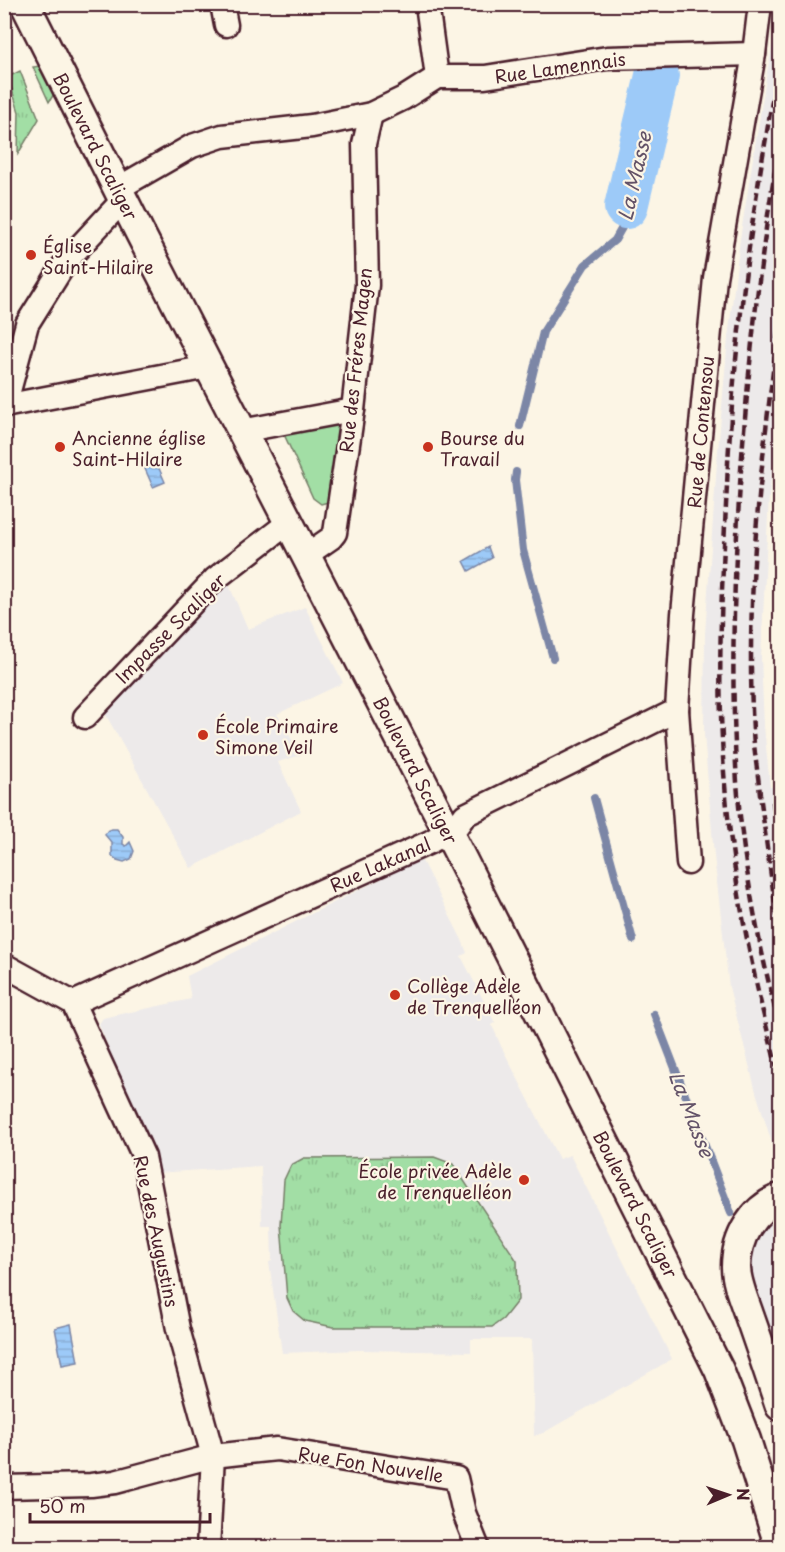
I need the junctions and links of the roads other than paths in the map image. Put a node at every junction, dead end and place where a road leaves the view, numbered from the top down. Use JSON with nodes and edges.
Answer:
{"nodes":[{"id":1,"x":25,"y":4,"type":"edge"},
{"id":2,"x":427,"y":4,"type":"edge"},
{"id":3,"x":760,"y":4,"type":"edge"},
{"id":4,"x":754,"y":54,"type":"junction"},
{"id":5,"x":437,"y":77,"type":"junction"},
{"id":6,"x":371,"y":114,"type":"junction"},
{"id":7,"x":120,"y":194,"type":"junction"},
{"id":8,"x":208,"y":367,"type":"junction"},
{"id":9,"x":5,"y":406,"type":"edge"},
{"id":10,"x":353,"y":410,"type":"junction"},
{"id":11,"x":241,"y":431,"type":"junction"},
{"id":12,"x":288,"y":523,"type":"junction"},
{"id":13,"x":305,"y":556,"type":"junction"},
{"id":14,"x":677,"y":710,"type":"junction"},
{"id":15,"x":85,"y":717,"type":"dead end"},
{"id":16,"x":448,"y":833,"type":"junction"},
{"id":17,"x":688,"y":863,"type":"dead end"},
{"id":18,"x":4,"y":965,"type":"edge"},
{"id":19,"x":73,"y":1003,"type":"junction"},
{"id":20,"x":780,"y":1197,"type":"edge"},
{"id":21,"x":780,"y":1406,"type":"edge"},
{"id":22,"x":213,"y":1456,"type":"junction"},
{"id":23,"x":4,"y":1487,"type":"edge"},
{"id":24,"x":208,"y":1548,"type":"edge"},
{"id":25,"x":478,"y":1548,"type":"edge"},
{"id":26,"x":780,"y":1548,"type":"edge"}],
"edges":[{"from":1,"to":7,"type":"street","name":"Boulevard Scaliger"},
{"from":2,"to":5,"type":"street"},
{"from":3,"to":4,"type":"street","name":"Rue de Contensou"},
{"from":4,"to":5,"type":"street","name":"Rue Lamennais"},
{"from":4,"to":14,"type":"street","name":"Rue de Contensou"},
{"from":5,"to":6,"type":"street"},
{"from":6,"to":7,"type":"street"},
{"from":6,"to":10,"type":"street","name":"Rue des Fréres Magen"},
{"from":7,"to":8,"type":"street","name":"Boulevard Scaliger"},
{"from":7,"to":9,"type":"street"},
{"from":8,"to":9,"type":"street"},
{"from":8,"to":11,"type":"street","name":"Boulevard Scaliger"},
{"from":10,"to":11,"type":"street"},
{"from":10,"to":13,"type":"street","name":"Rue des Fréres Magen"},
{"from":11,"to":12,"type":"street","name":"Boulevard Scaliger"},
{"from":12,"to":13,"type":"street","name":"Boulevard Scaliger"},
{"from":12,"to":15,"type":"street","name":"Impasse Scaliger"},
{"from":13,"to":16,"type":"street","name":"Boulevard Scaliger"},
{"from":14,"to":16,"type":"street","name":"Rue Lakanal"},
{"from":14,"to":17,"type":"street","name":"Rue de Contensou"},
{"from":16,"to":19,"type":"street","name":"Rue Lakanal"},
{"from":16,"to":26,"type":"street","name":"Boulevard Scaliger"},
{"from":18,"to":19,"type":"street"},
{"from":19,"to":22,"type":"street","name":"Rue des Augustins"},
{"from":20,"to":21,"type":"street"},
{"from":22,"to":23,"type":"street"},
{"from":22,"to":24,"type":"street","name":"Rue des Augustins"},
{"from":22,"to":25,"type":"street","name":"Rue Fon Nouvelle"}]}
